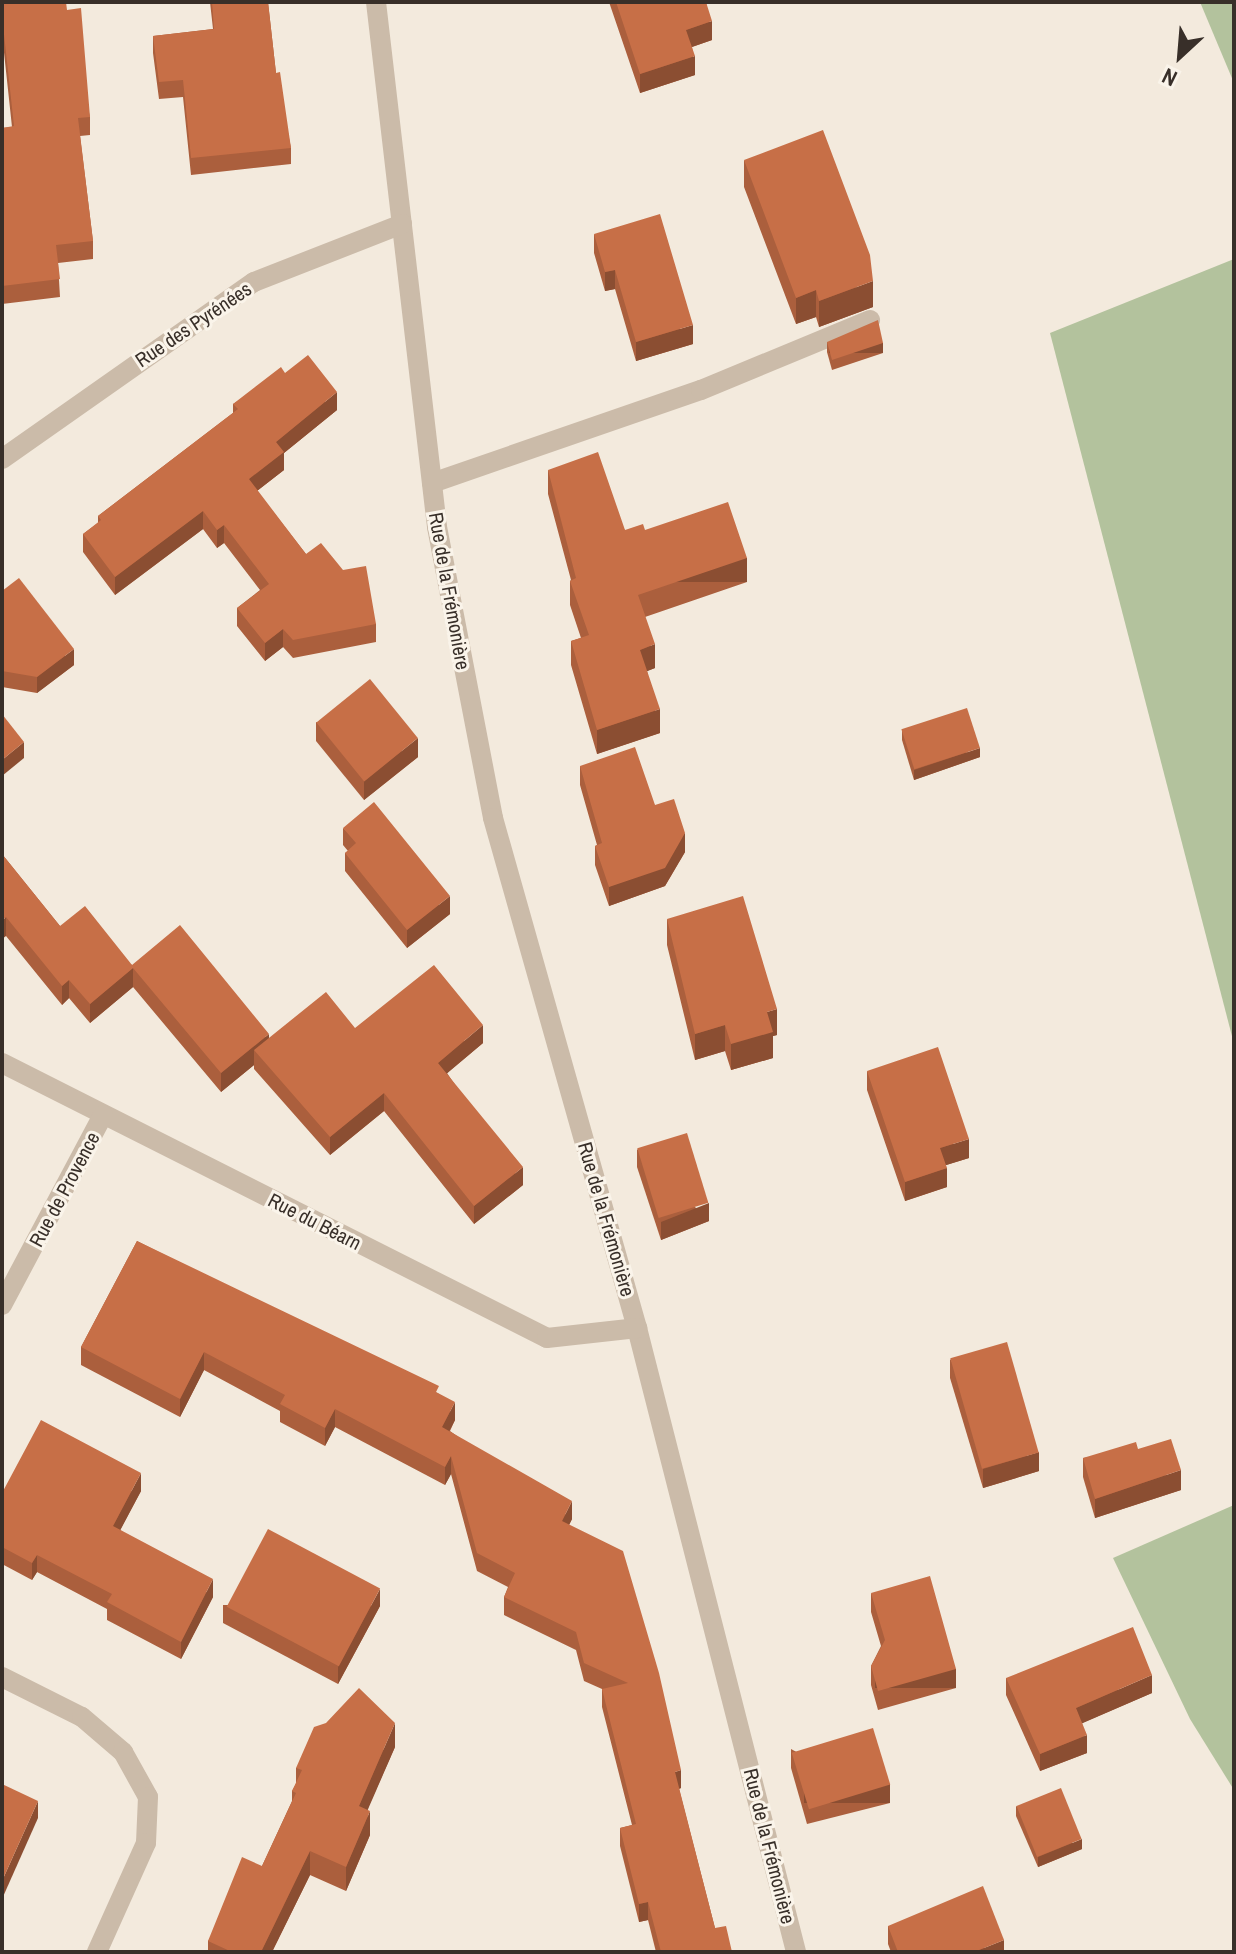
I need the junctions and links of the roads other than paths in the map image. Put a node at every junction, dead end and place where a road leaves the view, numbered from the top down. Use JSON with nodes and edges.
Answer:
{"nodes":[{"id":1,"x":376,"y":2,"type":"edge"},
{"id":2,"x":402,"y":224,"type":"junction"},
{"id":3,"x":870,"y":320,"type":"edge"},
{"id":4,"x":2,"y":459,"type":"edge"},
{"id":5,"x":432,"y":483,"type":"junction"},
{"id":6,"x":2,"y":1063,"type":"edge"},
{"id":7,"x":103,"y":1115,"type":"junction"},
{"id":8,"x":2,"y":1305,"type":"edge"},
{"id":9,"x":637,"y":1328,"type":"junction"},
{"id":10,"x":2,"y":1677,"type":"edge"},
{"id":11,"x":97,"y":1952,"type":"edge"},
{"id":12,"x":796,"y":1952,"type":"edge"}],
"edges":[{"from":1,"to":2,"type":"street","name":"Rue de la Frémonière"},
{"from":2,"to":4,"type":"street","name":"Rue des Pyrénées"},
{"from":2,"to":5,"type":"street","name":"Rue de la Frémonière"},
{"from":3,"to":5,"type":"street","name":"Rue de la Frémonière"},
{"from":5,"to":9,"type":"street","name":"Rue de la Frémonière"},
{"from":6,"to":7,"type":"street","name":"Rue du Béarn"},
{"from":7,"to":8,"type":"street","name":"Rue de Provence"},
{"from":7,"to":9,"type":"street","name":"Rue du Béarn"},
{"from":9,"to":12,"type":"street","name":"Rue de la Frémonière"},
{"from":10,"to":11,"type":"street"}]}
